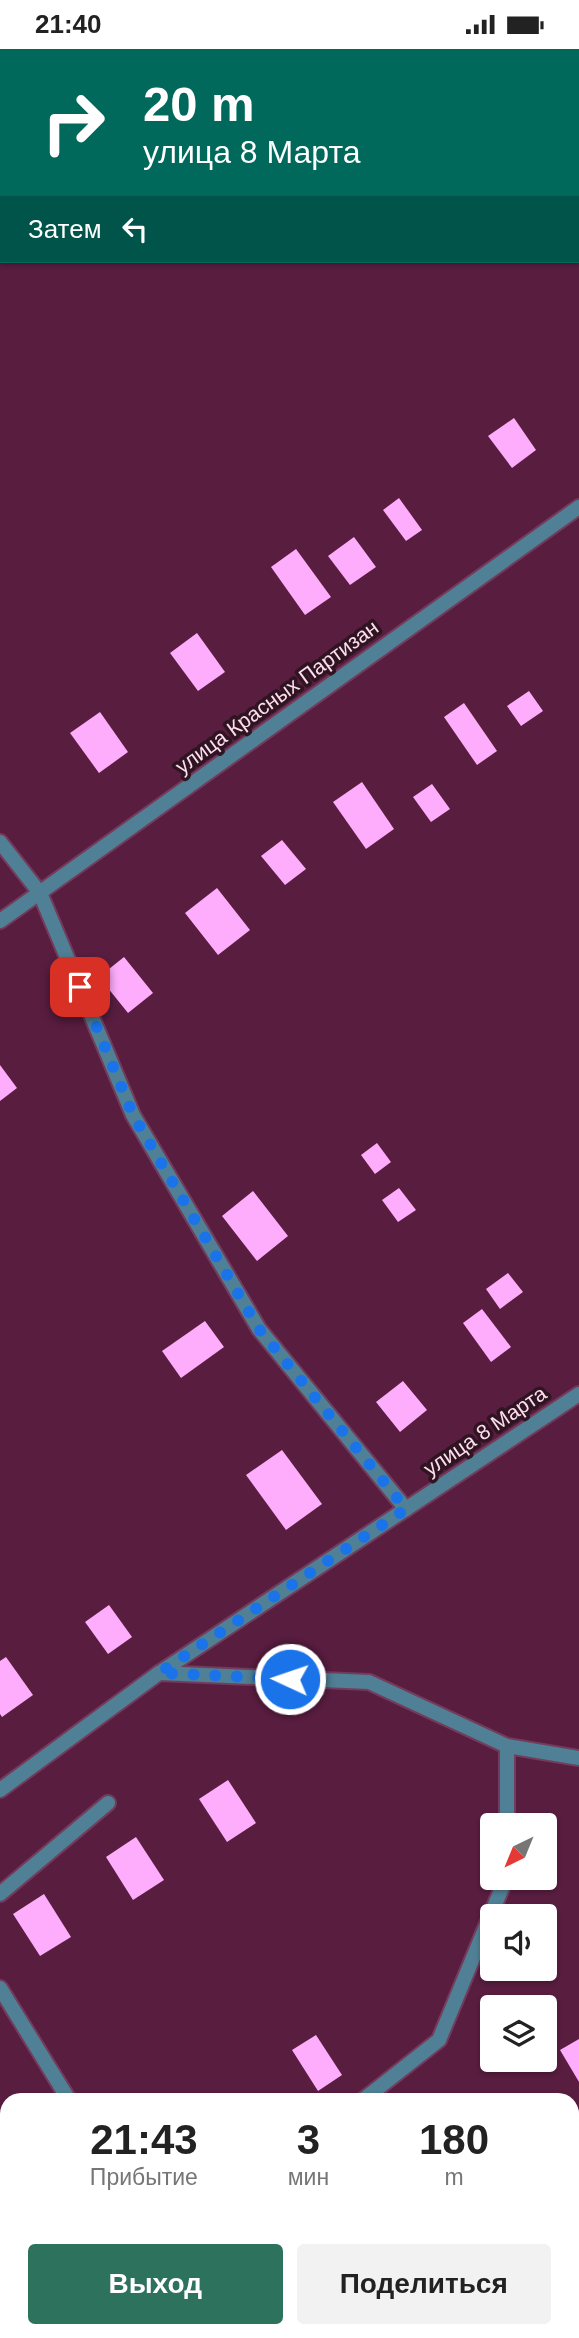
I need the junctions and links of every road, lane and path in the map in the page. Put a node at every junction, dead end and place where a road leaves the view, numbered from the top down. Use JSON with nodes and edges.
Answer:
{"nodes":[{"id":1,"x":579,"y":507,"type":"edge"},
{"id":2,"x":0,"y":842,"type":"edge"},
{"id":3,"x":40,"y":893,"type":"junction"},
{"id":4,"x":0,"y":921,"type":"edge"},
{"id":5,"x":579,"y":1394,"type":"edge"},
{"id":6,"x":406,"y":1509,"type":"junction"},
{"id":7,"x":159,"y":1673,"type":"junction"},
{"id":8,"x":507,"y":1746,"type":"junction"},
{"id":9,"x":579,"y":1758,"type":"edge"},
{"id":10,"x":0,"y":1790,"type":"edge"},
{"id":11,"x":108,"y":1803,"type":"dead end"},
{"id":12,"x":507,"y":1813,"type":"edge"},
{"id":13,"x":501,"y":1890,"type":"edge"},
{"id":14,"x":0,"y":1894,"type":"edge"},
{"id":15,"x":0,"y":1988,"type":"edge"},
{"id":16,"x":64,"y":2093,"type":"edge"},
{"id":17,"x":372,"y":2093,"type":"edge"}],
"edges":[{"from":1,"to":3,"type":"street","name":"улица Красных Партизан"},
{"from":2,"to":3,"type":"street"},
{"from":3,"to":4,"type":"street","name":"улица Красных Партизан"},
{"from":3,"to":6,"type":"street"},
{"from":5,"to":6,"type":"street","name":"улица 8 Марта"},
{"from":6,"to":7,"type":"street","name":"улица 8 Марта"},
{"from":7,"to":8,"type":"street"},
{"from":7,"to":10,"type":"street","name":"улица 8 Марта"},
{"from":8,"to":9,"type":"street"},
{"from":8,"to":12,"type":"street"},
{"from":11,"to":14,"type":"street"},
{"from":13,"to":17,"type":"street"},
{"from":15,"to":16,"type":"street"}]}
